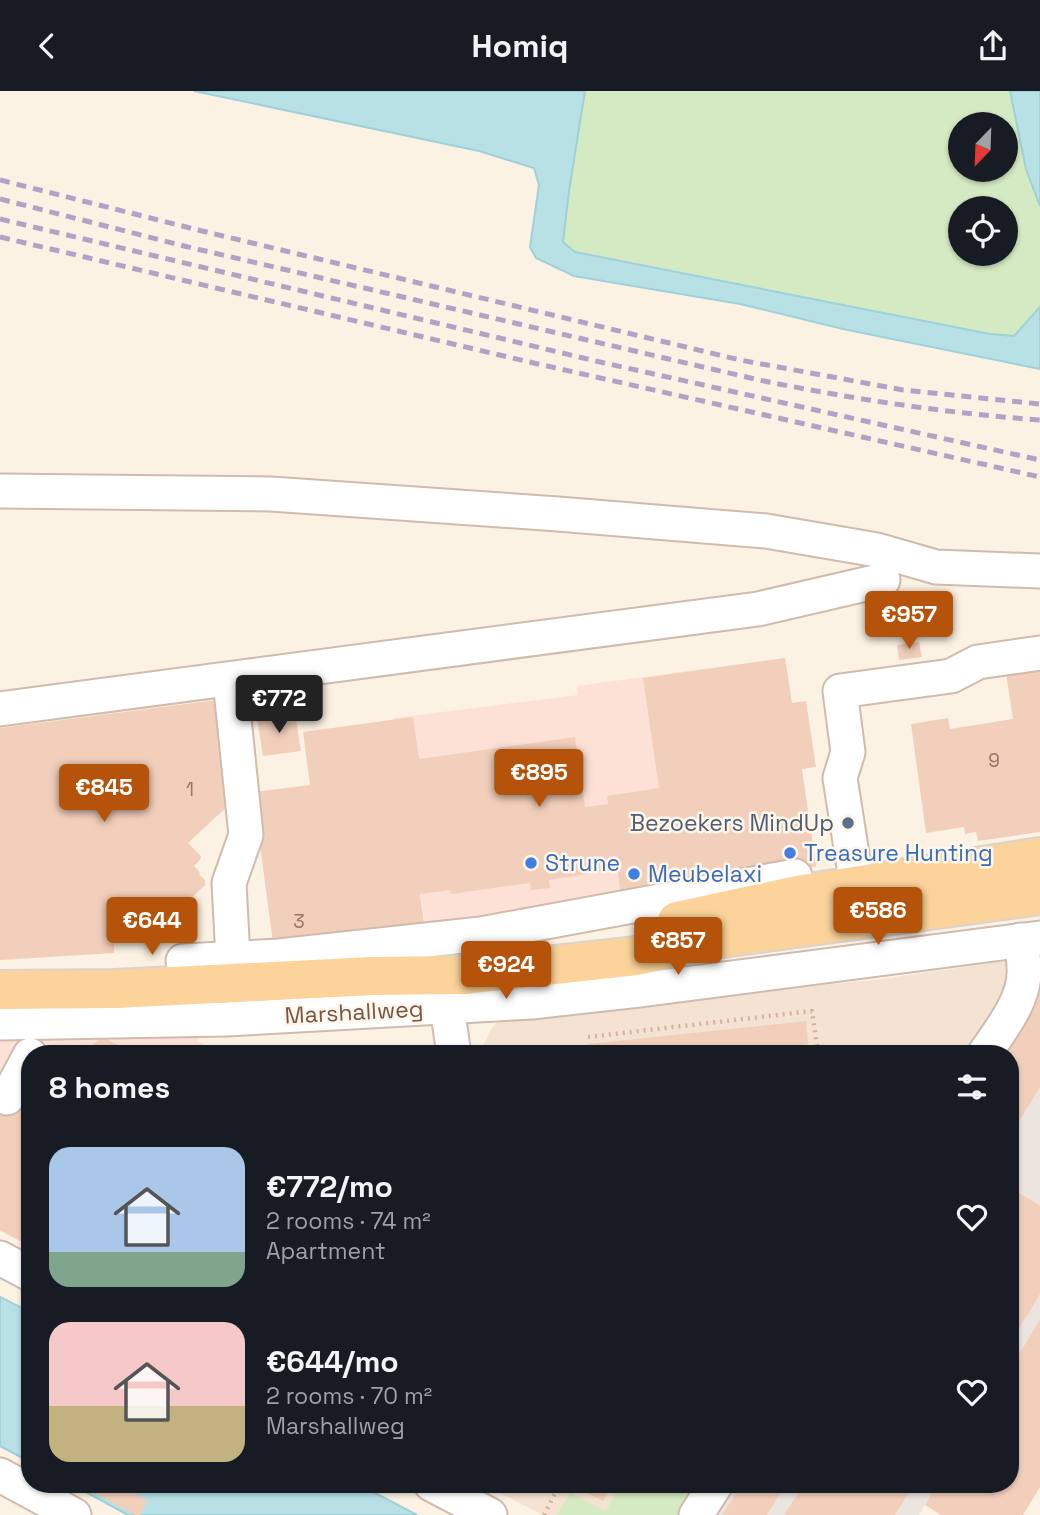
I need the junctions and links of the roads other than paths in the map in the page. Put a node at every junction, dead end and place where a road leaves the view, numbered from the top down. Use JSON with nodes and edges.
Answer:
{"nodes":[{"id":1,"x":0,"y":491,"type":"edge"},
{"id":2,"x":1040,"y":571,"type":"edge"},
{"id":3,"x":883,"y":580,"type":"dead end"},
{"id":4,"x":1040,"y":653,"type":"edge"},
{"id":5,"x":230,"y":680,"type":"junction"},
{"id":6,"x":0,"y":709,"type":"edge"},
{"id":7,"x":1040,"y":857,"type":"edge"},
{"id":8,"x":795,"y":876,"type":"dead end"},
{"id":9,"x":857,"y":886,"type":"junction"},
{"id":10,"x":1040,"y":895,"type":"edge"},
{"id":11,"x":617,"y":922,"type":"junction"},
{"id":12,"x":1030,"y":939,"type":"edge"},
{"id":13,"x":456,"y":949,"type":"junction"},
{"id":14,"x":183,"y":961,"type":"dead end"},
{"id":15,"x":305,"y":967,"type":"junction"},
{"id":16,"x":234,"y":970,"type":"junction"},
{"id":17,"x":372,"y":977,"type":"junction"},
{"id":18,"x":0,"y":990,"type":"edge"},
{"id":19,"x":447,"y":1006,"type":"junction"},
{"id":20,"x":0,"y":1023,"type":"edge"},
{"id":21,"x":47,"y":1023,"type":"junction"},
{"id":22,"x":35,"y":1045,"type":"edge"},
{"id":23,"x":451,"y":1045,"type":"edge"},
{"id":24,"x":990,"y":1045,"type":"edge"},
{"id":25,"x":21,"y":1071,"type":"edge"},
{"id":26,"x":7,"y":1098,"type":"dead end"},
{"id":27,"x":0,"y":1258,"type":"edge"},
{"id":28,"x":21,"y":1269,"type":"edge"},
{"id":29,"x":0,"y":1475,"type":"edge"},
{"id":30,"x":21,"y":1486,"type":"edge"},
{"id":31,"x":33,"y":1493,"type":"edge"},
{"id":32,"x":448,"y":1493,"type":"edge"},
{"id":33,"x":710,"y":1493,"type":"edge"},
{"id":34,"x":74,"y":1515,"type":"edge"},
{"id":35,"x":490,"y":1515,"type":"edge"},
{"id":36,"x":696,"y":1515,"type":"edge"}],
"edges":[{"from":1,"to":2,"type":"street"},
{"from":3,"to":5,"type":"street"},
{"from":4,"to":9,"type":"street"},
{"from":5,"to":6,"type":"street"},
{"from":5,"to":16,"type":"street"},
{"from":7,"to":9,"type":"main road","name":"Marshallweg"},
{"from":8,"to":11,"type":"street"},
{"from":9,"to":11,"type":"main road","name":"Marshallweg"},
{"from":10,"to":17,"type":"main road","name":"Marshallweg"},
{"from":11,"to":13,"type":"main road","name":"Marshallweg"},
{"from":12,"to":19,"type":"street","name":"Marshallweg"},
{"from":12,"to":24,"type":"street"},
{"from":13,"to":15,"type":"street"},
{"from":13,"to":17,"type":"main road","name":"Marshallweg"},
{"from":14,"to":16,"type":"street"},
{"from":15,"to":16,"type":"main road","name":"Marshallweg"},
{"from":15,"to":17,"type":"main road","name":"Marshallweg"},
{"from":16,"to":18,"type":"main road","name":"Marshallweg"},
{"from":19,"to":21,"type":"street","name":"Marshallweg"},
{"from":19,"to":23,"type":"street"},
{"from":20,"to":21,"type":"street","name":"Marshallweg"},
{"from":21,"to":22,"type":"street"},
{"from":25,"to":26,"type":"street"},
{"from":27,"to":28,"type":"street"},
{"from":29,"to":30,"type":"street"},
{"from":31,"to":34,"type":"street"},
{"from":32,"to":35,"type":"street"},
{"from":33,"to":36,"type":"street"}]}
